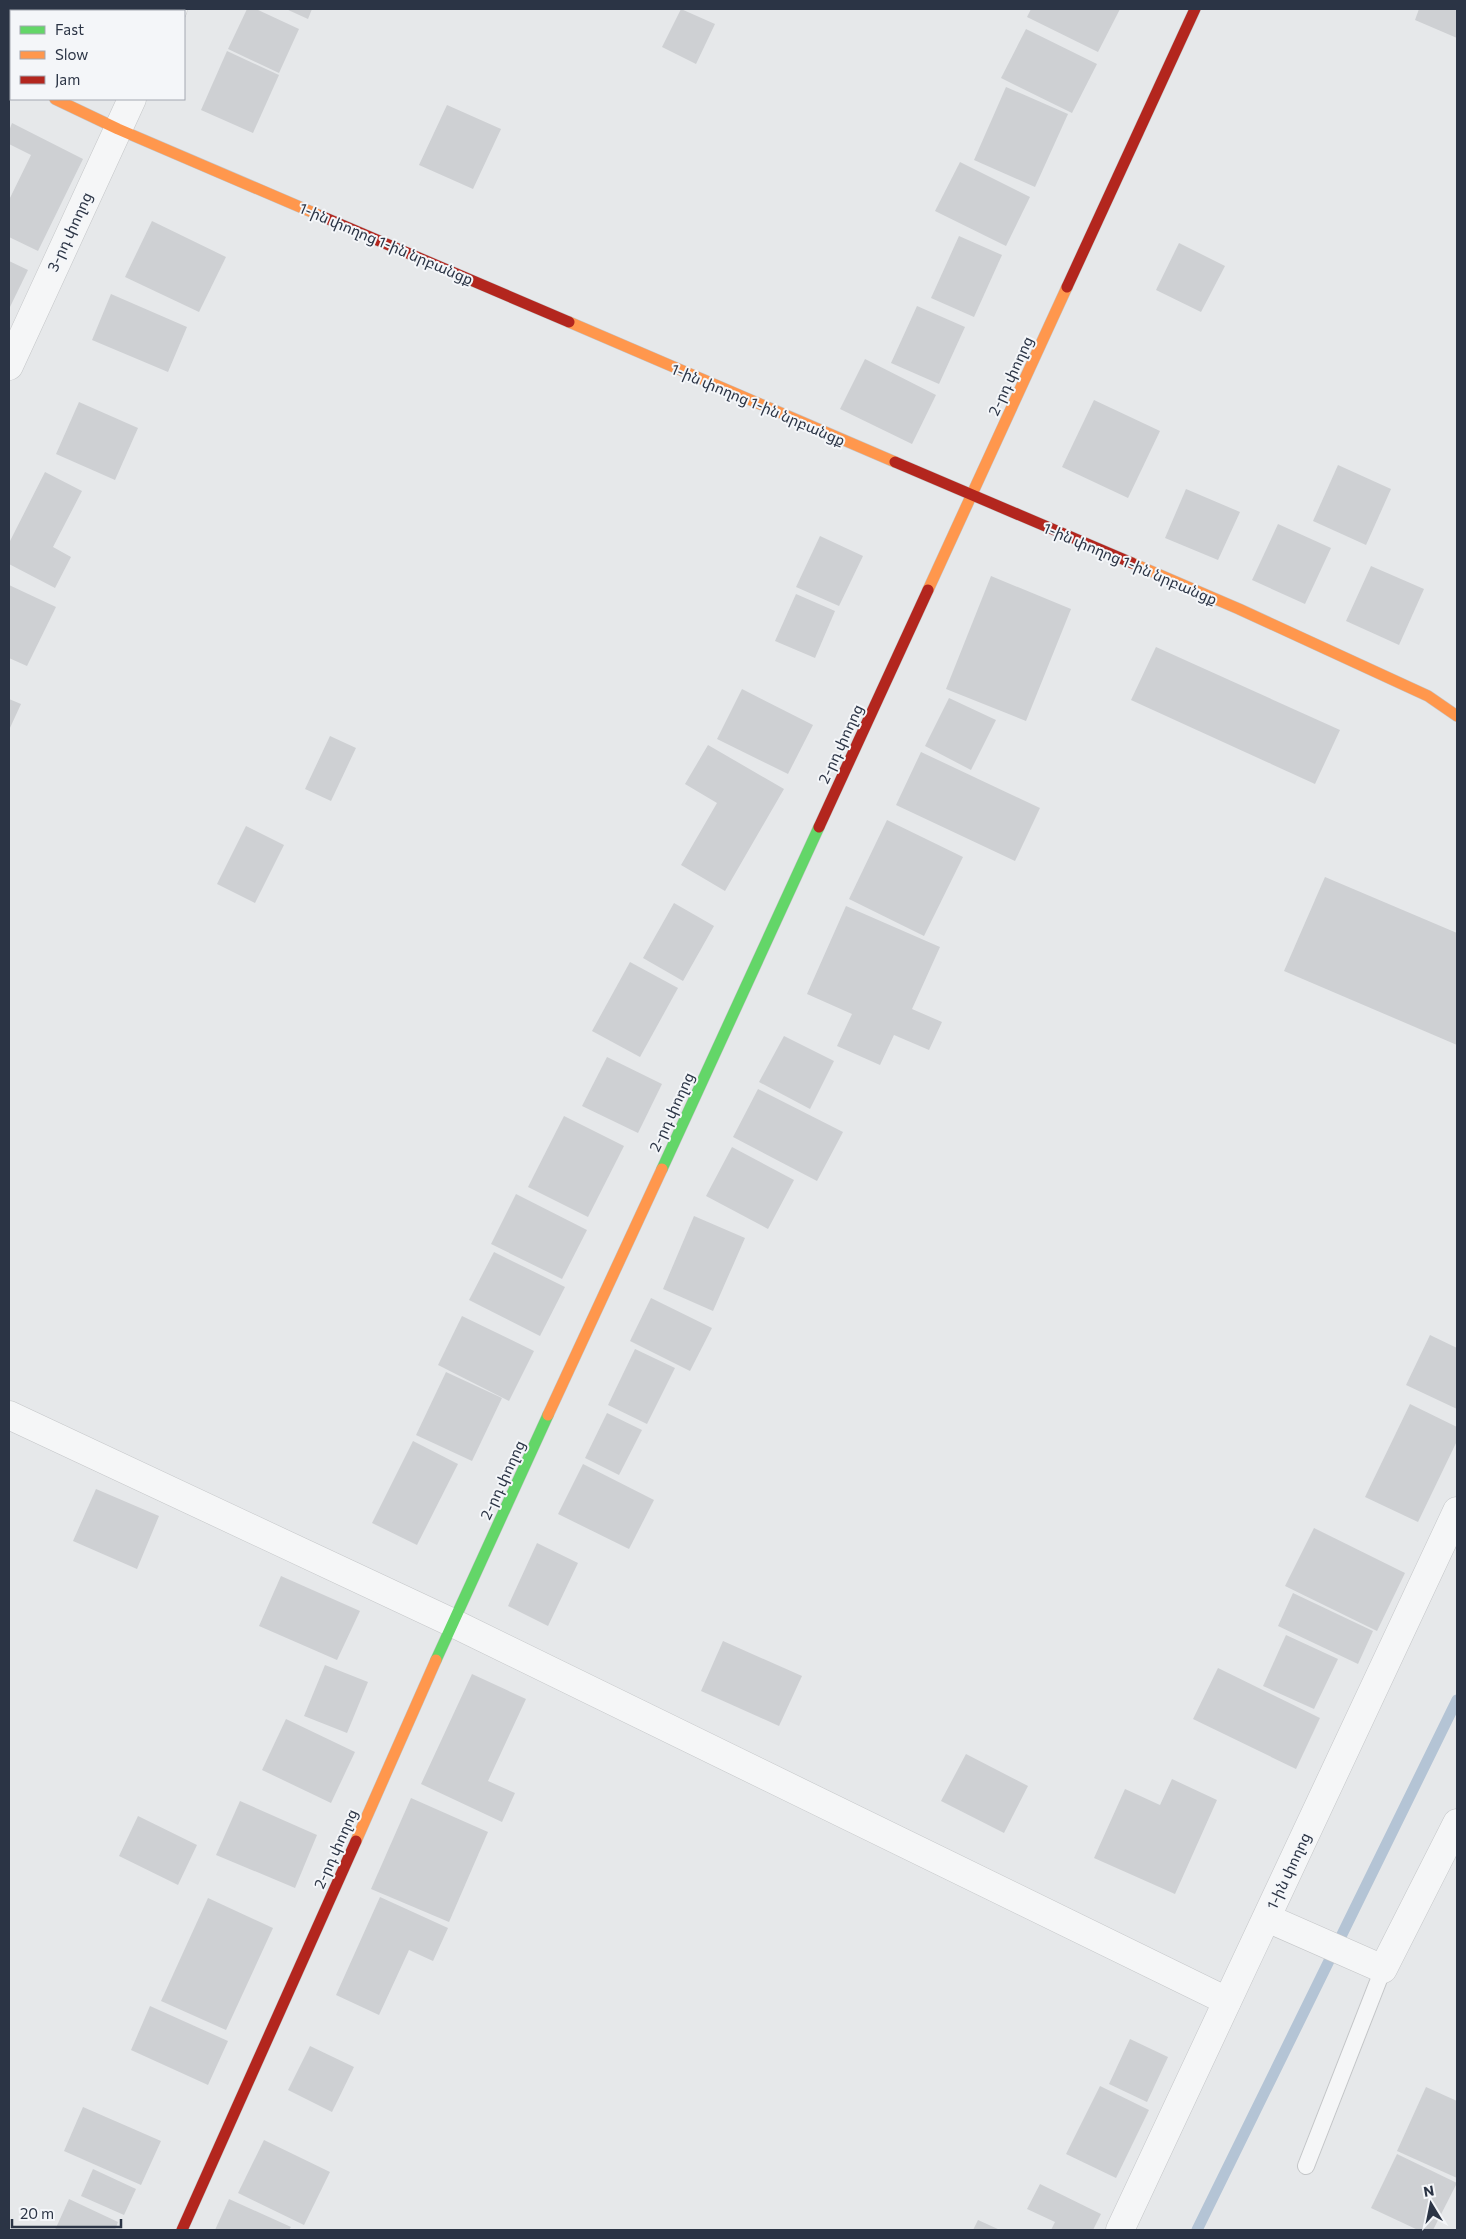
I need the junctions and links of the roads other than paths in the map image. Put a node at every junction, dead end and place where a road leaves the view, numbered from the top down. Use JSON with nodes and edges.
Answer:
{"nodes":[{"id":1,"x":1195,"y":9,"type":"edge"},
{"id":2,"x":57,"y":100,"type":"edge"},
{"id":3,"x":132,"y":100,"type":"edge"},
{"id":4,"x":118,"y":129,"type":"junction"},
{"id":5,"x":9,"y":366,"type":"edge"},
{"id":6,"x":972,"y":497,"type":"junction"},
{"id":7,"x":1457,"y":716,"type":"edge"},
{"id":8,"x":9,"y":1415,"type":"edge"},
{"id":9,"x":1457,"y":1511,"type":"edge"},
{"id":10,"x":453,"y":1624,"type":"junction"},
{"id":11,"x":1457,"y":1823,"type":"edge"},
{"id":12,"x":1267,"y":1918,"type":"junction"},
{"id":13,"x":1384,"y":1969,"type":"junction"},
{"id":14,"x":1227,"y":2001,"type":"junction"},
{"id":15,"x":1306,"y":2166,"type":"dead end"},
{"id":16,"x":182,"y":2230,"type":"edge"},
{"id":17,"x":1120,"y":2230,"type":"edge"}],
"edges":[{"from":1,"to":6,"type":"street","name":"2-րդ փողոց"},
{"from":2,"to":4,"type":"street","name":"1-ին փողոց 1-ին նրբանցք"},
{"from":3,"to":4,"type":"street","name":"3-րդ փողոց"},
{"from":4,"to":5,"type":"street","name":"3-րդ փողոց"},
{"from":4,"to":6,"type":"street","name":"1-ին փողոց 1-ին նրբանցք"},
{"from":6,"to":7,"type":"street","name":"1-ին փողոց 1-ին նրբանցք"},
{"from":6,"to":10,"type":"street","name":"2-րդ փողոց"},
{"from":8,"to":10,"type":"street"},
{"from":9,"to":12,"type":"street","name":"1-ին փողոց"},
{"from":10,"to":14,"type":"street"},
{"from":10,"to":16,"type":"street","name":"2-րդ փողոց"},
{"from":11,"to":13,"type":"street"},
{"from":12,"to":13,"type":"street"},
{"from":12,"to":14,"type":"street","name":"1-ին փողոց"},
{"from":13,"to":15,"type":"lane"},
{"from":14,"to":17,"type":"street","name":"1-ին փողոց"}]}
